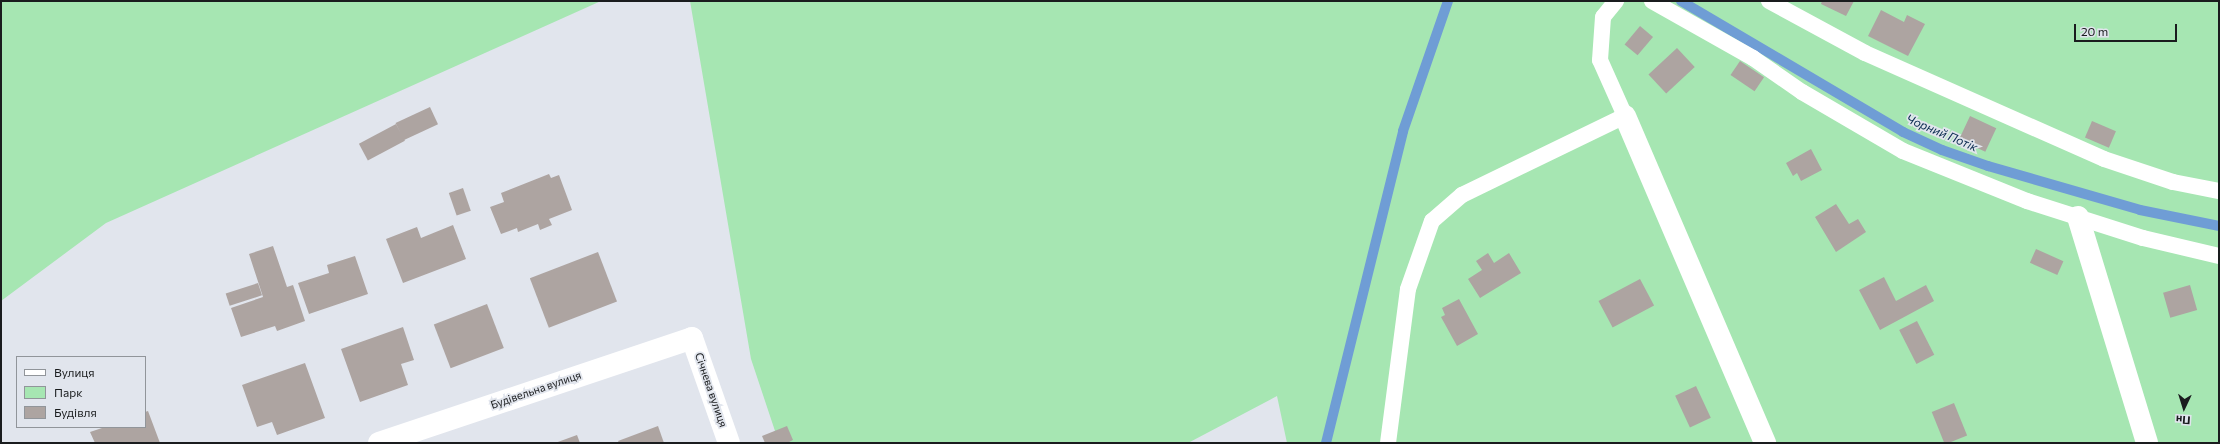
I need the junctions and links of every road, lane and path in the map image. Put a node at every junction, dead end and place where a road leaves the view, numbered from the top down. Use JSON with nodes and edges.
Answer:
{"nodes":[{"id":1,"x":1616,"y":1,"type":"edge"},
{"id":2,"x":1652,"y":1,"type":"edge"},
{"id":3,"x":1769,"y":1,"type":"edge"},
{"id":4,"x":1625,"y":116,"type":"junction"},
{"id":5,"x":2219,"y":192,"type":"edge"},
{"id":6,"x":2078,"y":217,"type":"junction"},
{"id":7,"x":2219,"y":256,"type":"edge"},
{"id":8,"x":692,"y":338,"type":"joint"},
{"id":9,"x":379,"y":443,"type":"edge"},
{"id":10,"x":729,"y":443,"type":"edge"},
{"id":11,"x":1388,"y":443,"type":"edge"},
{"id":12,"x":1765,"y":443,"type":"edge"},
{"id":13,"x":2147,"y":443,"type":"edge"}],
"edges":[{"from":1,"to":4,"type":"lane"},
{"from":2,"to":6,"type":"lane"},
{"from":3,"to":5,"type":"lane"},
{"from":4,"to":11,"type":"lane"},
{"from":4,"to":12,"type":"street"},
{"from":6,"to":7,"type":"lane"},
{"from":6,"to":13,"type":"street"},
{"from":8,"to":9,"type":"street","name":"Будівельна вулиця"},
{"from":8,"to":10,"type":"street","name":"Січнева вулиця"}]}
